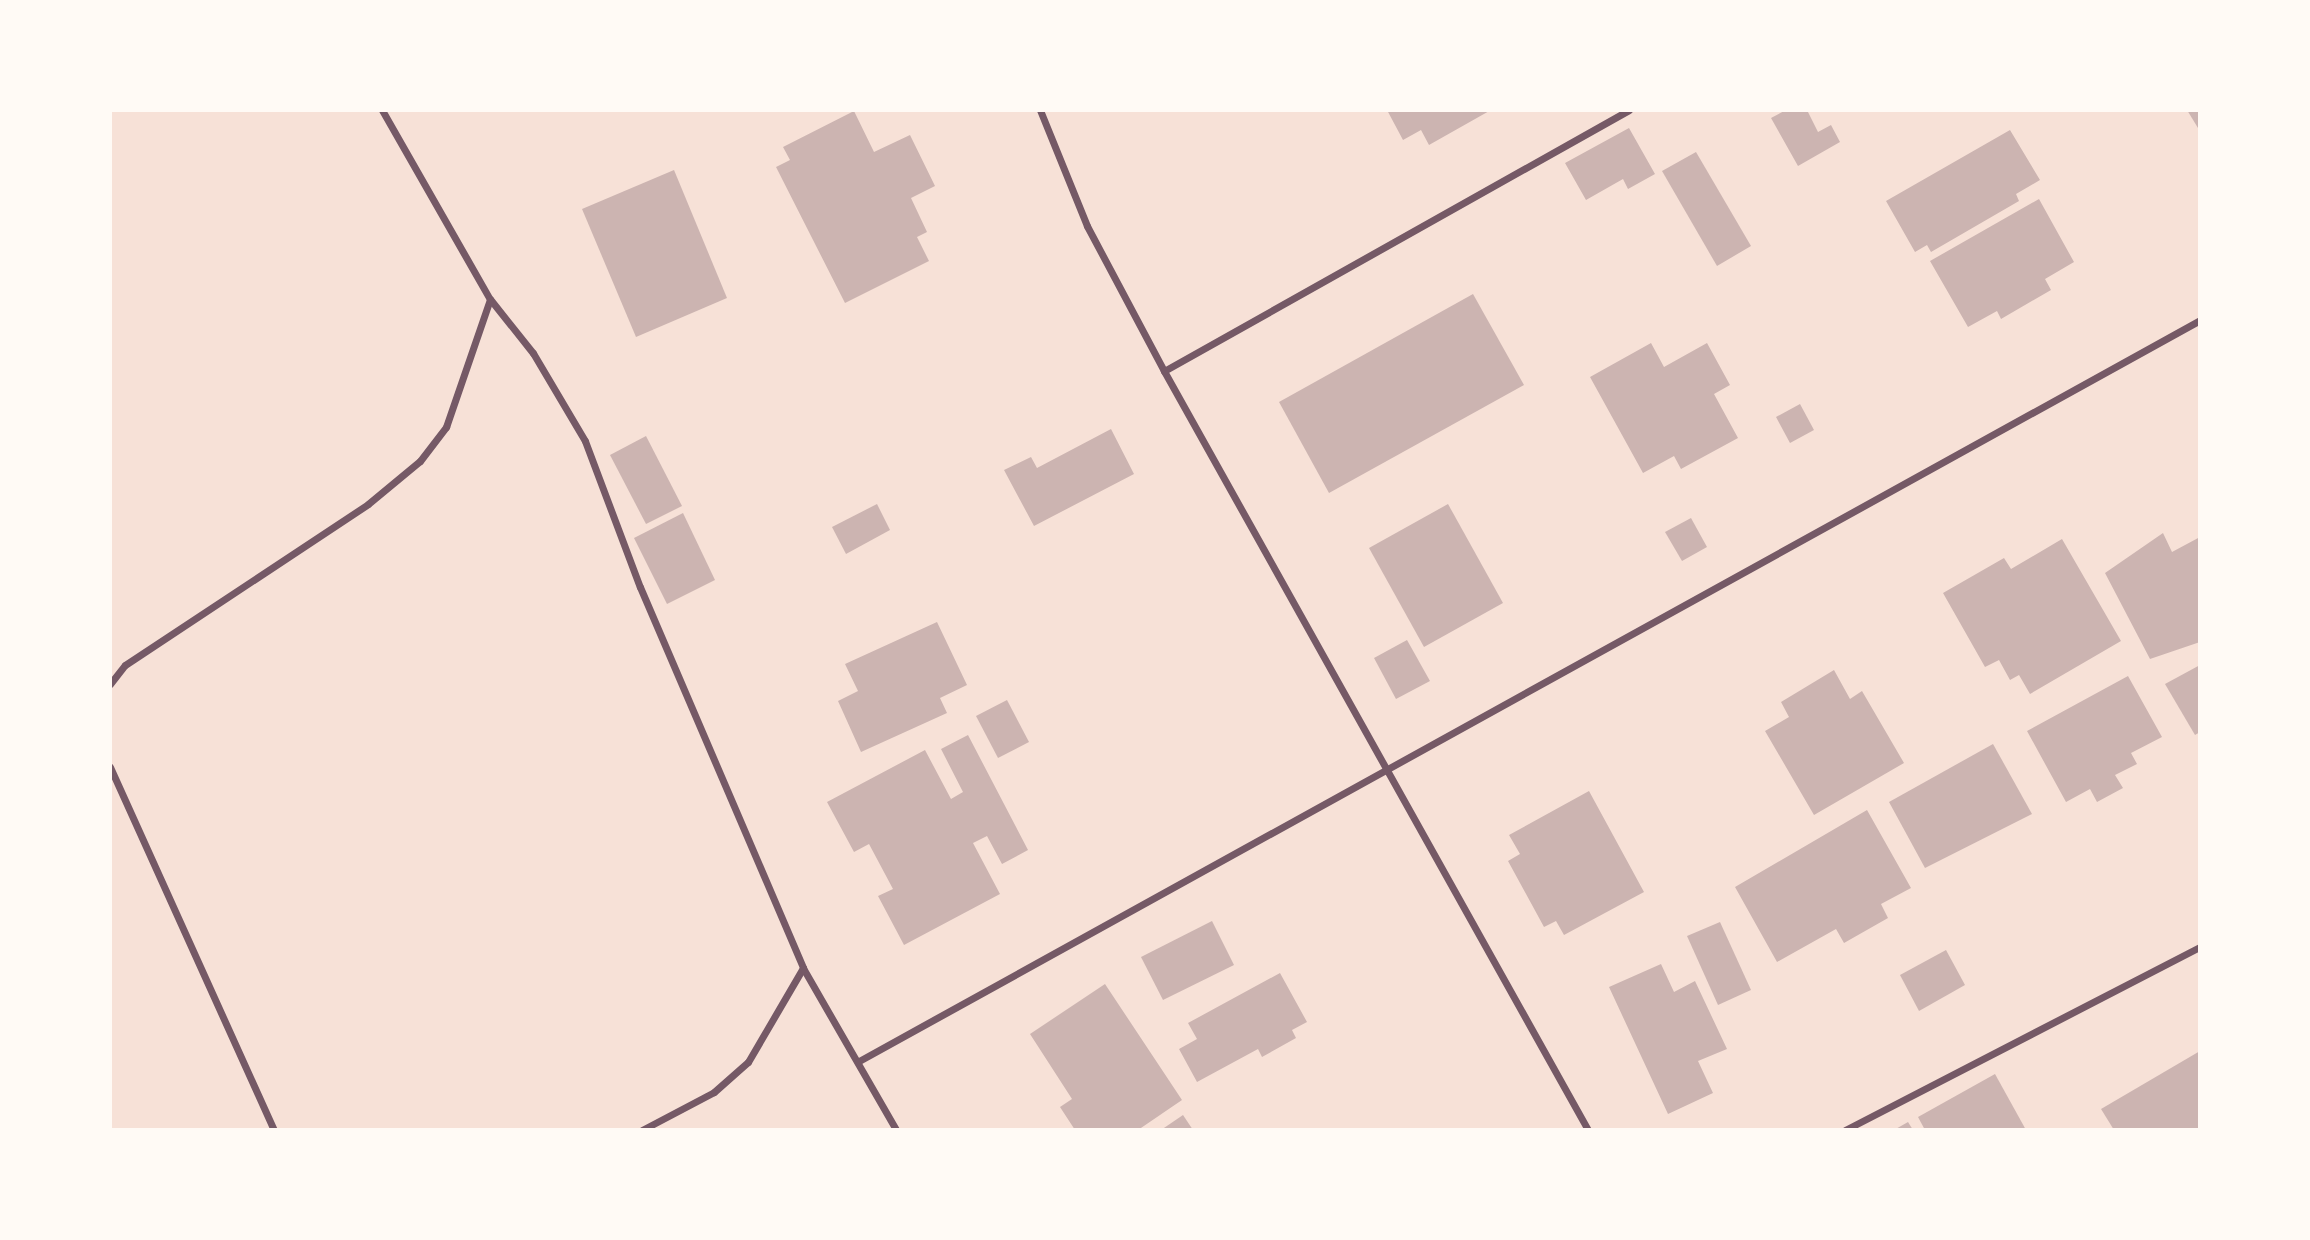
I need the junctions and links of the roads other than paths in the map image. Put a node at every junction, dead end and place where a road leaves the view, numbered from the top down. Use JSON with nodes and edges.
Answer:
{"nodes":[{"id":1,"x":382,"y":110,"type":"edge"},
{"id":2,"x":1040,"y":110,"type":"edge"},
{"id":3,"x":1629,"y":110,"type":"edge"},
{"id":4,"x":490,"y":299,"type":"junction"},
{"id":5,"x":2200,"y":320,"type":"edge"},
{"id":6,"x":1164,"y":371,"type":"junction"},
{"id":7,"x":110,"y":684,"type":"edge"},
{"id":8,"x":110,"y":767,"type":"edge"},
{"id":9,"x":1388,"y":770,"type":"junction"},
{"id":10,"x":2200,"y":947,"type":"edge"},
{"id":11,"x":803,"y":968,"type":"junction"},
{"id":12,"x":859,"y":1061,"type":"junction"},
{"id":13,"x":274,"y":1130,"type":"edge"},
{"id":14,"x":642,"y":1130,"type":"edge"},
{"id":15,"x":896,"y":1130,"type":"edge"},
{"id":16,"x":1588,"y":1130,"type":"edge"},
{"id":17,"x":1845,"y":1130,"type":"edge"}],
"edges":[{"from":1,"to":4,"type":"street"},
{"from":2,"to":6,"type":"street"},
{"from":3,"to":6,"type":"street"},
{"from":4,"to":7,"type":"street"},
{"from":4,"to":11,"type":"street"},
{"from":5,"to":9,"type":"street"},
{"from":6,"to":9,"type":"street"},
{"from":8,"to":13,"type":"street"},
{"from":9,"to":12,"type":"street"},
{"from":9,"to":16,"type":"street"},
{"from":10,"to":17,"type":"street"},
{"from":11,"to":12,"type":"street"},
{"from":11,"to":14,"type":"street"},
{"from":12,"to":15,"type":"street"}]}
